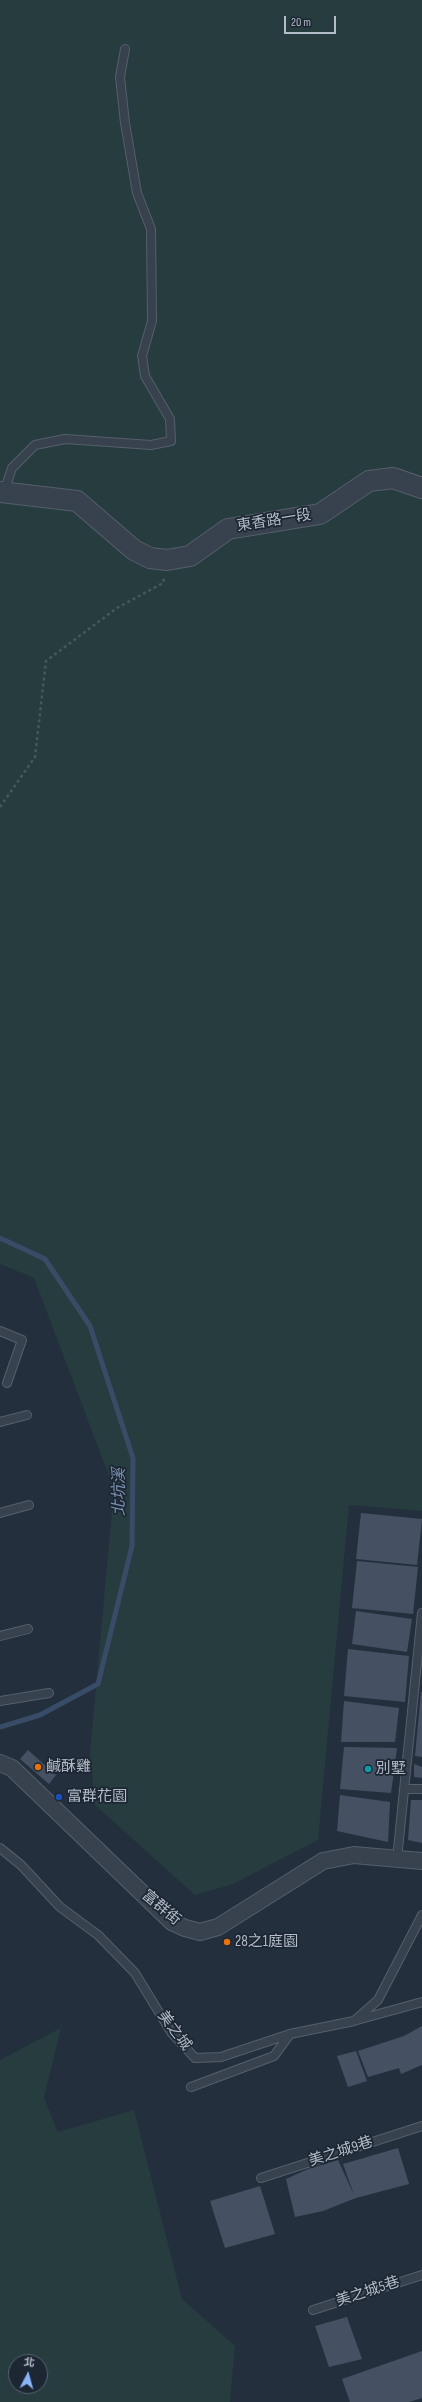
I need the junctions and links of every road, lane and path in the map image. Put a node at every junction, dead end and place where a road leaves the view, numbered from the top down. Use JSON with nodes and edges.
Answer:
{"nodes":[{"id":1,"x":125,"y":48,"type":"dead end"},
{"id":2,"x":422,"y":488,"type":"edge"},
{"id":3,"x":2,"y":492,"type":"edge"},
{"id":4,"x":167,"y":560,"type":"junction"},
{"id":5,"x":0,"y":807,"type":"edge"},
{"id":6,"x":0,"y":1331,"type":"edge"},
{"id":7,"x":6,"y":1383,"type":"dead end"},
{"id":8,"x":27,"y":1414,"type":"dead end"},
{"id":9,"x":0,"y":1422,"type":"edge"},
{"id":10,"x":28,"y":1505,"type":"dead end"},
{"id":11,"x":0,"y":1513,"type":"edge"},
{"id":12,"x":422,"y":1613,"type":"edge"},
{"id":13,"x":28,"y":1630,"type":"dead end"},
{"id":14,"x":0,"y":1636,"type":"edge"},
{"id":15,"x":49,"y":1693,"type":"dead end"},
{"id":16,"x":0,"y":1701,"type":"edge"},
{"id":17,"x":0,"y":1763,"type":"edge"},
{"id":18,"x":404,"y":1789,"type":"junction"},
{"id":19,"x":422,"y":1789,"type":"edge"},
{"id":20,"x":0,"y":1848,"type":"edge"},
{"id":21,"x":397,"y":1859,"type":"junction"},
{"id":22,"x":422,"y":1861,"type":"edge"},
{"id":23,"x":422,"y":1915,"type":"edge"},
{"id":24,"x":422,"y":2002,"type":"edge"},
{"id":25,"x":354,"y":2021,"type":"junction"},
{"id":26,"x":290,"y":2034,"type":"junction"},
{"id":27,"x":191,"y":2086,"type":"dead end"},
{"id":28,"x":422,"y":2126,"type":"edge"},
{"id":29,"x":260,"y":2178,"type":"dead end"},
{"id":30,"x":422,"y":2275,"type":"edge"},
{"id":31,"x":313,"y":2310,"type":"dead end"}],
"edges":[{"from":1,"to":3,"type":"lane"},
{"from":2,"to":4,"type":"street","name":"東香路一段"},
{"from":3,"to":4,"type":"street","name":"東香路一段"},
{"from":4,"to":5,"type":"path"},
{"from":6,"to":7,"type":"lane"},
{"from":8,"to":9,"type":"lane"},
{"from":10,"to":11,"type":"lane"},
{"from":12,"to":18,"type":"lane"},
{"from":13,"to":14,"type":"lane"},
{"from":15,"to":16,"type":"lane"},
{"from":17,"to":21,"type":"street","name":"富群街"},
{"from":18,"to":19,"type":"lane"},
{"from":18,"to":21,"type":"lane"},
{"from":20,"to":26,"type":"lane","name":"美之城"},
{"from":21,"to":22,"type":"street","name":"富群街"},
{"from":23,"to":25,"type":"lane","name":"美之城"},
{"from":24,"to":25,"type":"lane"},
{"from":25,"to":26,"type":"lane","name":"美之城"},
{"from":26,"to":27,"type":"lane"},
{"from":28,"to":29,"type":"lane","name":"美之城9巷"},
{"from":30,"to":31,"type":"lane","name":"美之城5巷"}]}
